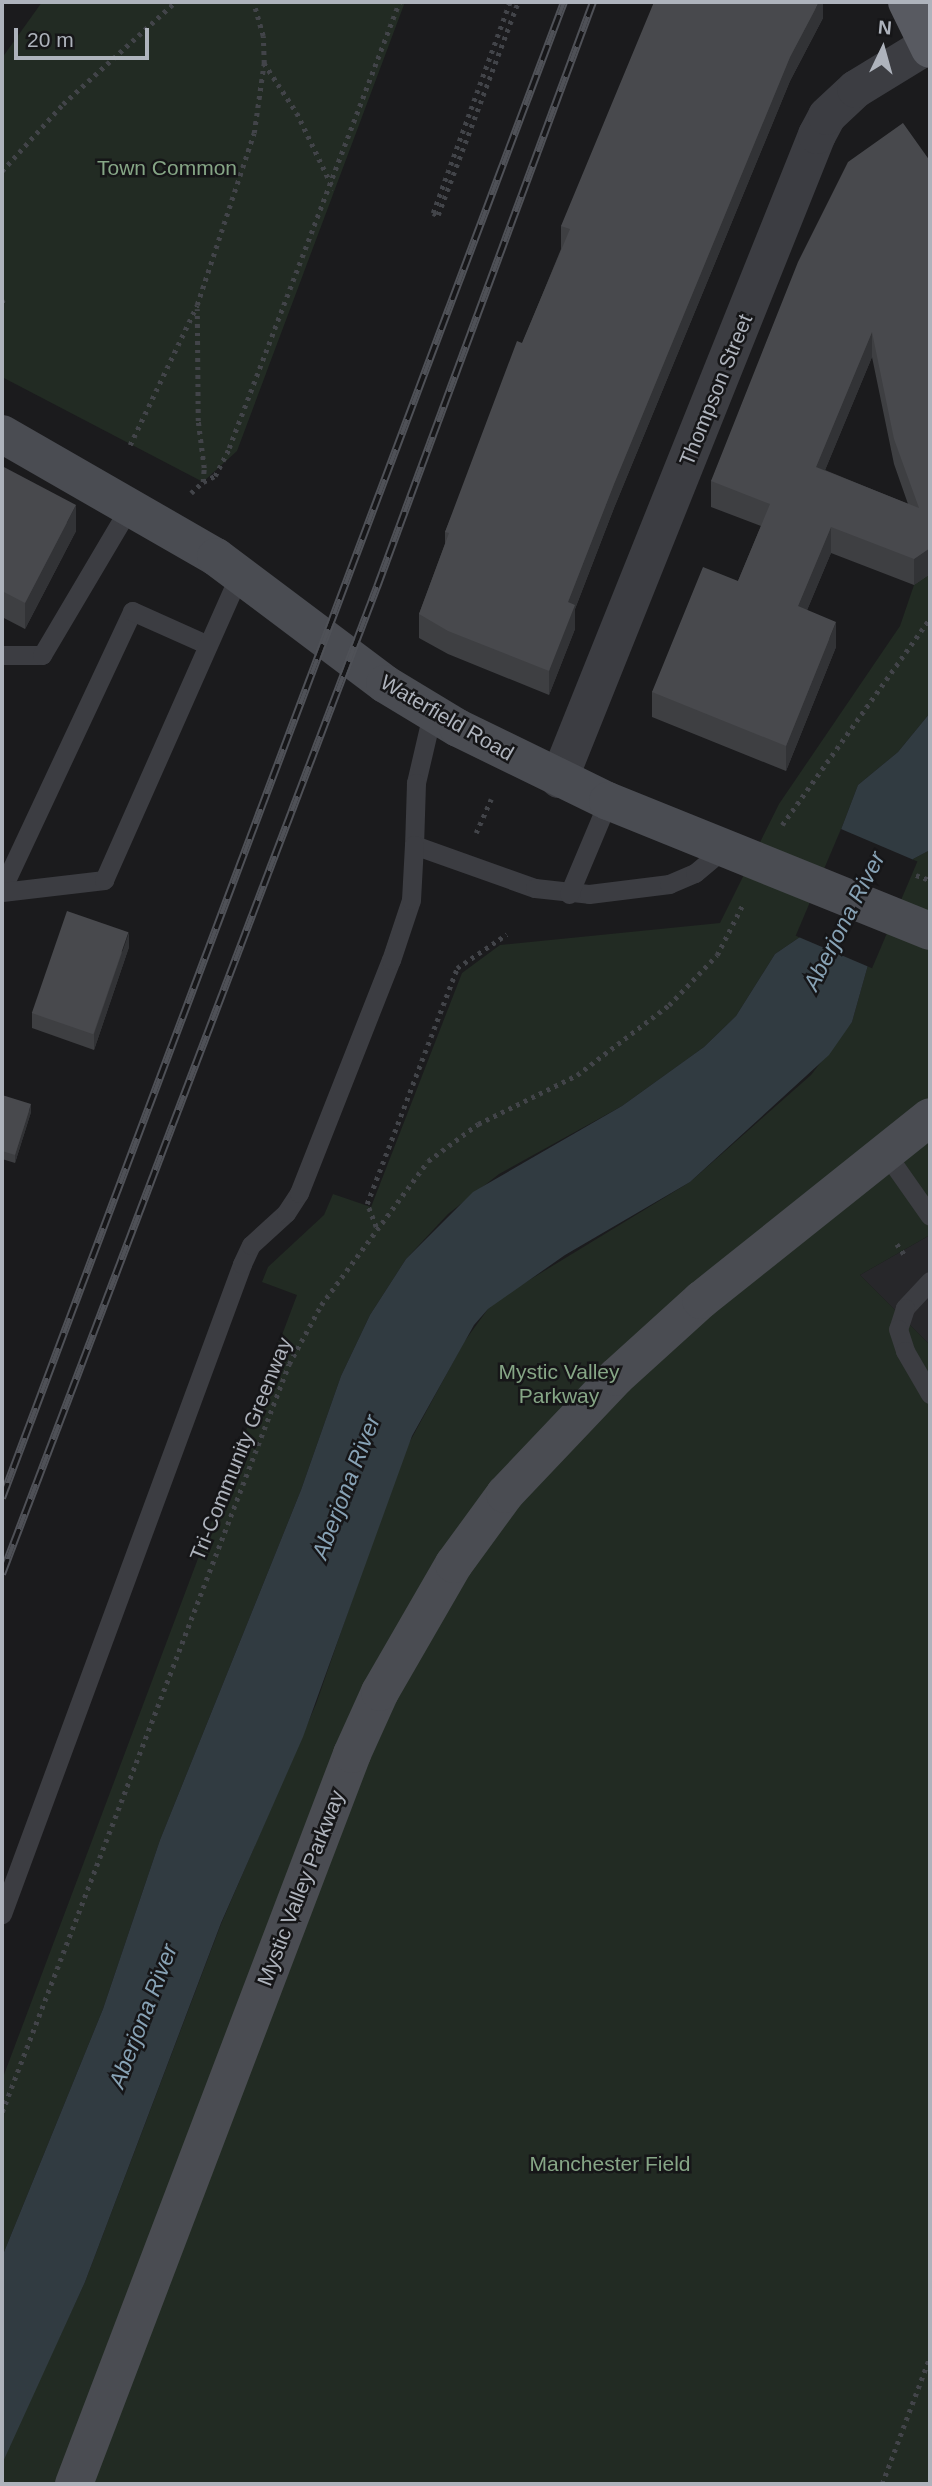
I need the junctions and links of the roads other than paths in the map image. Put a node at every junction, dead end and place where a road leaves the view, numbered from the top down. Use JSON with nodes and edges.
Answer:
{"nodes":[{"id":1,"x":907,"y":2,"type":"edge"},
{"id":2,"x":929,"y":47,"type":"edge"},
{"id":3,"x":2,"y":434,"type":"edge"},
{"id":4,"x":144,"y":514,"type":"junction"},
{"id":5,"x":239,"y":575,"type":"junction"},
{"id":6,"x":208,"y":645,"type":"junction"},
{"id":7,"x":2,"y":655,"type":"edge"},
{"id":8,"x":432,"y":714,"type":"junction"},
{"id":9,"x":559,"y":779,"type":"junction"},
{"id":10,"x":608,"y":801,"type":"junction"},
{"id":11,"x":414,"y":845,"type":"junction"},
{"id":12,"x":724,"y":849,"type":"junction"},
{"id":13,"x":2,"y":891,"type":"edge"},
{"id":14,"x":569,"y":894,"type":"junction"},
{"id":15,"x":914,"y":925,"type":"edge"},
{"id":16,"x":930,"y":1116,"type":"edge"},
{"id":17,"x":885,"y":1152,"type":"junction"},
{"id":18,"x":930,"y":1216,"type":"edge"},
{"id":19,"x":930,"y":1281,"type":"edge"},
{"id":20,"x":930,"y":1394,"type":"edge"},
{"id":21,"x":2,"y":1914,"type":"edge"},
{"id":22,"x":75,"y":2484,"type":"edge"}],
"edges":[{"from":1,"to":2,"type":"main road"},
{"from":2,"to":9,"type":"street","name":"Thompson Street"},
{"from":3,"to":4,"type":"main road","name":"Waterfield Road"},
{"from":4,"to":5,"type":"main road","name":"Waterfield Road"},
{"from":4,"to":7,"type":"lane"},
{"from":5,"to":6,"type":"lane"},
{"from":5,"to":8,"type":"main road","name":"Waterfield Road"},
{"from":6,"to":13,"type":"lane"},
{"from":6,"to":13,"type":"lane"},
{"from":8,"to":9,"type":"main road","name":"Waterfield Road"},
{"from":8,"to":11,"type":"lane"},
{"from":9,"to":10,"type":"main road","name":"Waterfield Road"},
{"from":10,"to":12,"type":"main road","name":"Waterfield Road"},
{"from":10,"to":14,"type":"lane"},
{"from":11,"to":14,"type":"lane"},
{"from":11,"to":21,"type":"lane"},
{"from":12,"to":14,"type":"lane"},
{"from":12,"to":15,"type":"main road","name":"Waterfield Road"},
{"from":16,"to":17,"type":"main road","name":"Mystic Valley Parkway"},
{"from":17,"to":18,"type":"lane"},
{"from":17,"to":22,"type":"main road","name":"Mystic Valley Parkway"},
{"from":19,"to":20,"type":"lane"}]}
